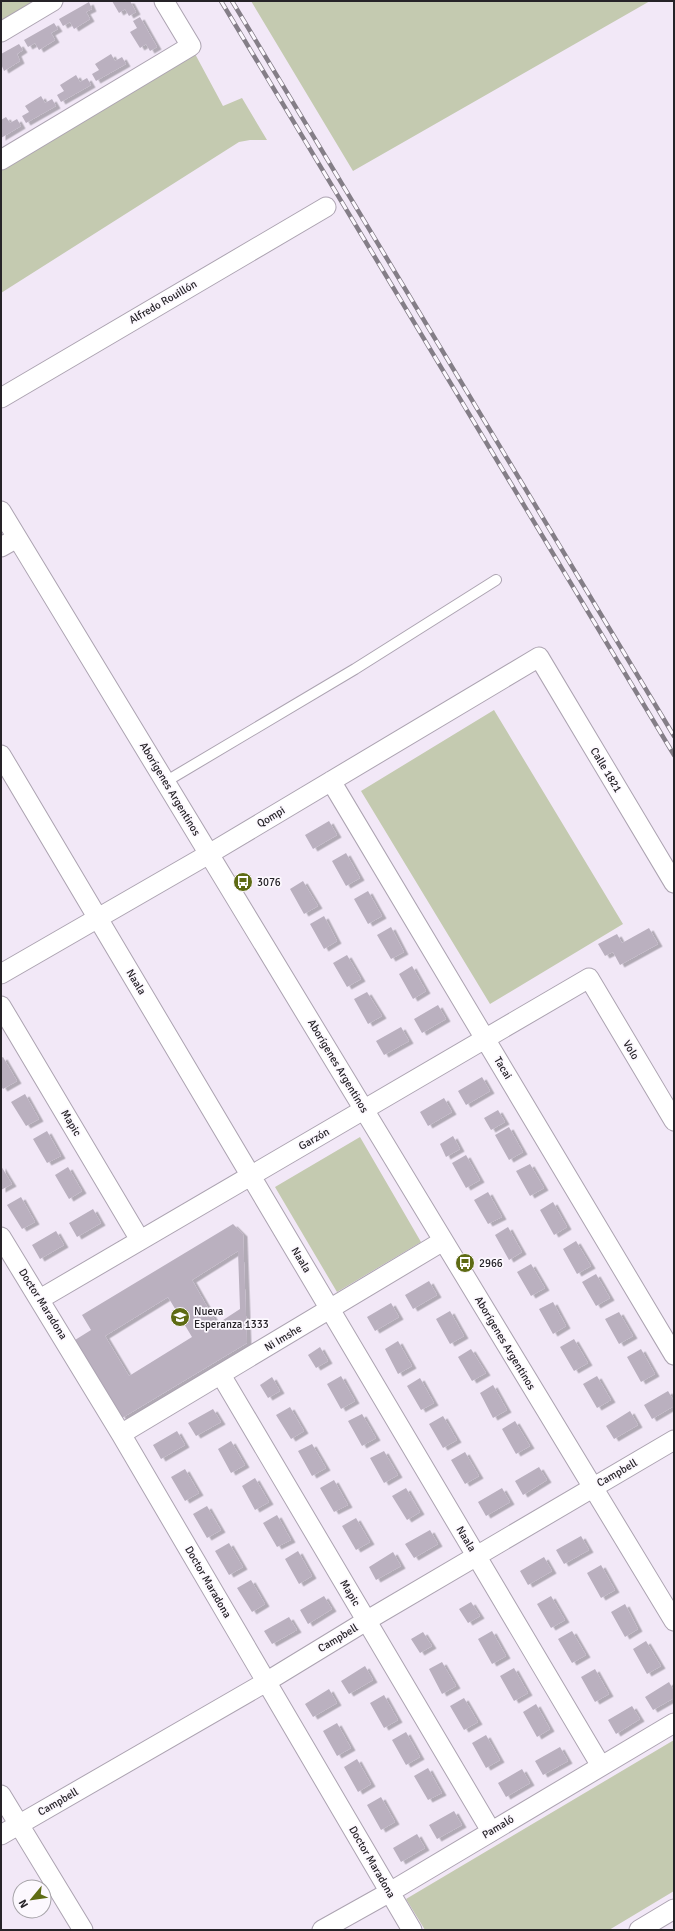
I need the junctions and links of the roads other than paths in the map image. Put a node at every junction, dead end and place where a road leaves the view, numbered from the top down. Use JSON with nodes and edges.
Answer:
{"nodes":[{"id":1,"x":53,"y":1,"type":"edge"},
{"id":2,"x":164,"y":1,"type":"edge"},
{"id":3,"x":1,"y":32,"type":"edge"},
{"id":4,"x":1,"y":160,"type":"edge"},
{"id":5,"x":326,"y":207,"type":"dead end"},
{"id":6,"x":1,"y":398,"type":"edge"},
{"id":7,"x":1,"y":511,"type":"edge"},
{"id":8,"x":17,"y":538,"type":"junction"},
{"id":9,"x":1,"y":547,"type":"edge"},
{"id":10,"x":496,"y":580,"type":"dead end"},
{"id":11,"x":539,"y":657,"type":"joint"},
{"id":12,"x":1,"y":755,"type":"edge"},
{"id":13,"x":331,"y":781,"type":"junction"},
{"id":14,"x":165,"y":782,"type":"junction"},
{"id":15,"x":209,"y":854,"type":"junction"},
{"id":16,"x":674,"y":883,"type":"edge"},
{"id":17,"x":98,"y":918,"type":"junction"},
{"id":18,"x":1,"y":974,"type":"edge"},
{"id":19,"x":589,"y":978,"type":"joint"},
{"id":20,"x":1,"y":1006,"type":"edge"},
{"id":21,"x":485,"y":1039,"type":"junction"},
{"id":22,"x":364,"y":1110,"type":"junction"},
{"id":23,"x":674,"y":1121,"type":"edge"},
{"id":24,"x":251,"y":1176,"type":"junction"},
{"id":25,"x":1,"y":1237,"type":"edge"},
{"id":26,"x":140,"y":1240,"type":"junction"},
{"id":27,"x":443,"y":1241,"type":"junction"},
{"id":28,"x":40,"y":1299,"type":"junction"},
{"id":29,"x":330,"y":1309,"type":"junction"},
{"id":30,"x":674,"y":1354,"type":"edge"},
{"id":31,"x":221,"y":1375,"type":"junction"},
{"id":32,"x":121,"y":1434,"type":"junction"},
{"id":33,"x":674,"y":1440,"type":"edge"},
{"id":34,"x":593,"y":1488,"type":"junction"},
{"id":35,"x":477,"y":1556,"type":"junction"},
{"id":36,"x":671,"y":1609,"type":"edge"},
{"id":37,"x":366,"y":1621,"type":"junction"},
{"id":38,"x":266,"y":1682,"type":"junction"},
{"id":39,"x":674,"y":1723,"type":"edge"},
{"id":40,"x":601,"y":1766,"type":"junction"},
{"id":41,"x":1,"y":1795,"type":"edge"},
{"id":42,"x":19,"y":1825,"type":"junction"},
{"id":43,"x":491,"y":1831,"type":"junction"},
{"id":44,"x":1,"y":1835,"type":"edge"},
{"id":45,"x":390,"y":1892,"type":"junction"},
{"id":46,"x":674,"y":1909,"type":"edge"},
{"id":47,"x":83,"y":1930,"type":"edge"},
{"id":48,"x":322,"y":1930,"type":"edge"},
{"id":49,"x":412,"y":1930,"type":"edge"},
{"id":50,"x":639,"y":1930,"type":"edge"}],
"edges":[{"from":1,"to":3,"type":"street"},
{"from":2,"to":4,"type":"street"},
{"from":5,"to":6,"type":"street","name":"Alfredo Rouillón"},
{"from":7,"to":8,"type":"street","name":"Aborígenes Argentinos"},
{"from":8,"to":9,"type":"street"},
{"from":8,"to":14,"type":"street","name":"Aborígenes Argentinos"},
{"from":10,"to":14,"type":"lane"},
{"from":11,"to":13,"type":"street","name":"Qompi"},
{"from":11,"to":16,"type":"street","name":"Calle 1821"},
{"from":12,"to":17,"type":"street","name":"Naala"},
{"from":13,"to":15,"type":"street","name":"Qompi"},
{"from":13,"to":21,"type":"street","name":"Tacai"},
{"from":14,"to":15,"type":"street","name":"Aborígenes Argentinos"},
{"from":15,"to":17,"type":"street","name":"Qompi"},
{"from":15,"to":22,"type":"street","name":"Aborígenes Argentinos"},
{"from":17,"to":18,"type":"street","name":"Qompi"},
{"from":17,"to":24,"type":"street","name":"Naala"},
{"from":19,"to":21,"type":"street","name":"Garzón"},
{"from":19,"to":23,"type":"street","name":"Volo"},
{"from":20,"to":26,"type":"street","name":"Mapic"},
{"from":21,"to":22,"type":"street","name":"Garzón"},
{"from":21,"to":30,"type":"street","name":"Tacai"},
{"from":22,"to":24,"type":"street","name":"Garzón"},
{"from":22,"to":27,"type":"street","name":"Aborígenes Argentinos"},
{"from":24,"to":26,"type":"street","name":"Garzón"},
{"from":24,"to":29,"type":"street","name":"Naala"},
{"from":25,"to":28,"type":"street","name":"Doctor Maradona"},
{"from":26,"to":28,"type":"street","name":"Garzón"},
{"from":27,"to":29,"type":"street","name":"Ni Imshe"},
{"from":27,"to":34,"type":"street","name":"Aborígenes Argentinos"},
{"from":28,"to":32,"type":"street","name":"Doctor Maradona"},
{"from":29,"to":31,"type":"street","name":"Ni Imshe"},
{"from":29,"to":35,"type":"street","name":"Naala"},
{"from":31,"to":32,"type":"street","name":"Ni Imshe"},
{"from":31,"to":37,"type":"street","name":"Mapic"},
{"from":32,"to":38,"type":"street","name":"Doctor Maradona"},
{"from":33,"to":34,"type":"street","name":"Campbell"},
{"from":34,"to":35,"type":"street","name":"Campbell"},
{"from":34,"to":36,"type":"street","name":"Aborígenes Argentinos"},
{"from":35,"to":37,"type":"street","name":"Campbell"},
{"from":35,"to":40,"type":"street","name":"Naala"},
{"from":37,"to":38,"type":"street","name":"Campbell"},
{"from":37,"to":43,"type":"street","name":"Mapic"},
{"from":38,"to":42,"type":"street","name":"Campbell"},
{"from":38,"to":45,"type":"street","name":"Doctor Maradona"},
{"from":39,"to":40,"type":"street","name":"Pamaló"},
{"from":40,"to":43,"type":"street","name":"Pamaló"},
{"from":41,"to":42,"type":"street"},
{"from":42,"to":44,"type":"street","name":"Campbell"},
{"from":42,"to":47,"type":"street"},
{"from":43,"to":45,"type":"street","name":"Pamaló"},
{"from":45,"to":48,"type":"street","name":"Pamaló"},
{"from":45,"to":49,"type":"street","name":"Doctor Maradona"},
{"from":46,"to":50,"type":"street"}]}
